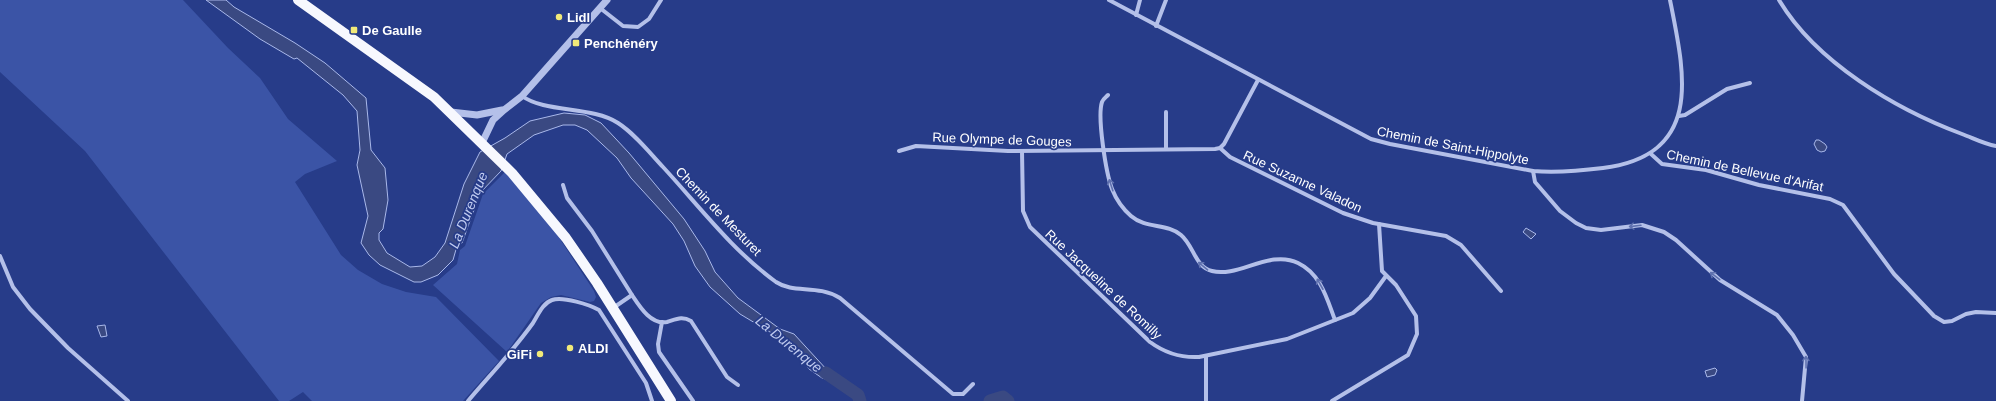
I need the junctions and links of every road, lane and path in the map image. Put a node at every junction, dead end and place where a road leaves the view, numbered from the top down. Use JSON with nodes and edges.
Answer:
{"nodes":[{"id":1,"x":298,"y":0,"type":"edge"},
{"id":2,"x":607,"y":0,"type":"edge"},
{"id":3,"x":661,"y":0,"type":"edge"},
{"id":4,"x":1109,"y":0,"type":"edge"},
{"id":5,"x":1140,"y":0,"type":"edge"},
{"id":6,"x":1166,"y":0,"type":"edge"},
{"id":7,"x":1670,"y":0,"type":"edge"},
{"id":8,"x":1779,"y":0,"type":"edge"},
{"id":9,"x":600,"y":8,"type":"junction"},
{"id":10,"x":1136,"y":15,"type":"junction"},
{"id":11,"x":1156,"y":26,"type":"junction"},
{"id":12,"x":1258,"y":80,"type":"junction"},
{"id":13,"x":1750,"y":83,"type":"dead end"},
{"id":14,"x":1108,"y":95,"type":"dead end"},
{"id":15,"x":522,"y":96,"type":"junction"},
{"id":16,"x":504,"y":110,"type":"junction"},
{"id":17,"x":451,"y":112,"type":"junction"},
{"id":18,"x":1166,"y":112,"type":"dead end"},
{"id":19,"x":1679,"y":116,"type":"junction"},
{"id":20,"x":484,"y":145,"type":"junction"},
{"id":21,"x":1996,"y":146,"type":"edge"},
{"id":22,"x":1220,"y":148,"type":"junction"},
{"id":23,"x":1166,"y":149,"type":"junction"},
{"id":24,"x":899,"y":150,"type":"dead end"},
{"id":25,"x":1104,"y":150,"type":"junction"},
{"id":26,"x":1022,"y":151,"type":"junction"},
{"id":27,"x":1651,"y":154,"type":"junction"},
{"id":28,"x":1533,"y":171,"type":"junction"},
{"id":29,"x":563,"y":185,"type":"dead end"},
{"id":30,"x":1379,"y":224,"type":"junction"},
{"id":31,"x":0,"y":256,"type":"edge"},
{"id":32,"x":1386,"y":276,"type":"junction"},
{"id":33,"x":1501,"y":291,"type":"dead end"},
{"id":34,"x":632,"y":295,"type":"junction"},
{"id":35,"x":613,"y":308,"type":"junction"},
{"id":36,"x":1996,"y":313,"type":"edge"},
{"id":37,"x":1335,"y":320,"type":"junction"},
{"id":38,"x":662,"y":322,"type":"junction"},
{"id":39,"x":1206,"y":356,"type":"junction"},
{"id":40,"x":973,"y":384,"type":"dead end"},
{"id":41,"x":738,"y":385,"type":"dead end"},
{"id":42,"x":128,"y":401,"type":"edge"},
{"id":43,"x":468,"y":401,"type":"edge"},
{"id":44,"x":652,"y":401,"type":"edge"},
{"id":45,"x":672,"y":401,"type":"edge"},
{"id":46,"x":693,"y":401,"type":"edge"},
{"id":47,"x":1206,"y":401,"type":"edge"},
{"id":48,"x":1332,"y":401,"type":"edge"},
{"id":49,"x":1802,"y":401,"type":"edge"}],
"edges":[{"from":1,"to":17,"type":"main road"},
{"from":2,"to":9,"type":"street"},
{"from":3,"to":9,"type":"street"},
{"from":4,"to":10,"type":"street","name":"Chemin de Saint-Hippolyte"},
{"from":5,"to":10,"type":"street"},
{"from":6,"to":11,"type":"street"},
{"from":7,"to":19,"type":"street"},
{"from":8,"to":21,"type":"street"},
{"from":9,"to":15,"type":"street"},
{"from":10,"to":11,"type":"street","name":"Chemin de Saint-Hippolyte"},
{"from":11,"to":12,"type":"street","name":"Chemin de Saint-Hippolyte"},
{"from":12,"to":22,"type":"street"},
{"from":12,"to":28,"type":"street","name":"Chemin de Saint-Hippolyte"},
{"from":13,"to":19,"type":"street"},
{"from":14,"to":25,"type":"street"},
{"from":15,"to":16,"type":"street"},
{"from":15,"to":40,"type":"street","name":"Chemin de Mesturet"},
{"from":16,"to":17,"type":"street"},
{"from":16,"to":20,"type":"street"},
{"from":17,"to":20,"type":"main road"},
{"from":18,"to":23,"type":"street"},
{"from":19,"to":27,"type":"street"},
{"from":20,"to":35,"type":"main road"},
{"from":22,"to":23,"type":"street","name":"Rue Olympe de Gouges"},
{"from":22,"to":30,"type":"street","name":"Rue Suzanne Valadon"},
{"from":23,"to":25,"type":"street","name":"Rue Olympe de Gouges"},
{"from":24,"to":26,"type":"street","name":"Rue Olympe de Gouges"},
{"from":25,"to":26,"type":"street","name":"Rue Olympe de Gouges"},
{"from":37,"to":25,"type":"street","one_way":true},
{"from":26,"to":39,"type":"street","name":"Rue Jacqueline de Romilly"},
{"from":27,"to":28,"type":"street","name":"Chemin de Saint-Hippolyte"},
{"from":27,"to":36,"type":"street","name":"Chemin de Bellevue d'Arifat"},
{"from":49,"to":28,"type":"street","one_way":true},
{"from":29,"to":34,"type":"street"},
{"from":30,"to":32,"type":"street"},
{"from":30,"to":33,"type":"street","name":"Rue Suzanne Valadon"},
{"from":31,"to":42,"type":"street"},
{"from":32,"to":37,"type":"street","name":"Rue Jacqueline de Romilly"},
{"from":32,"to":48,"type":"street"},
{"from":34,"to":35,"type":"street"},
{"from":34,"to":38,"type":"street"},
{"from":35,"to":45,"type":"main road"},
{"from":37,"to":39,"type":"street","name":"Rue Jacqueline de Romilly"},
{"from":38,"to":41,"type":"street"},
{"from":38,"to":46,"type":"street"},
{"from":39,"to":47,"type":"street"},
{"from":43,"to":44,"type":"street"}]}
